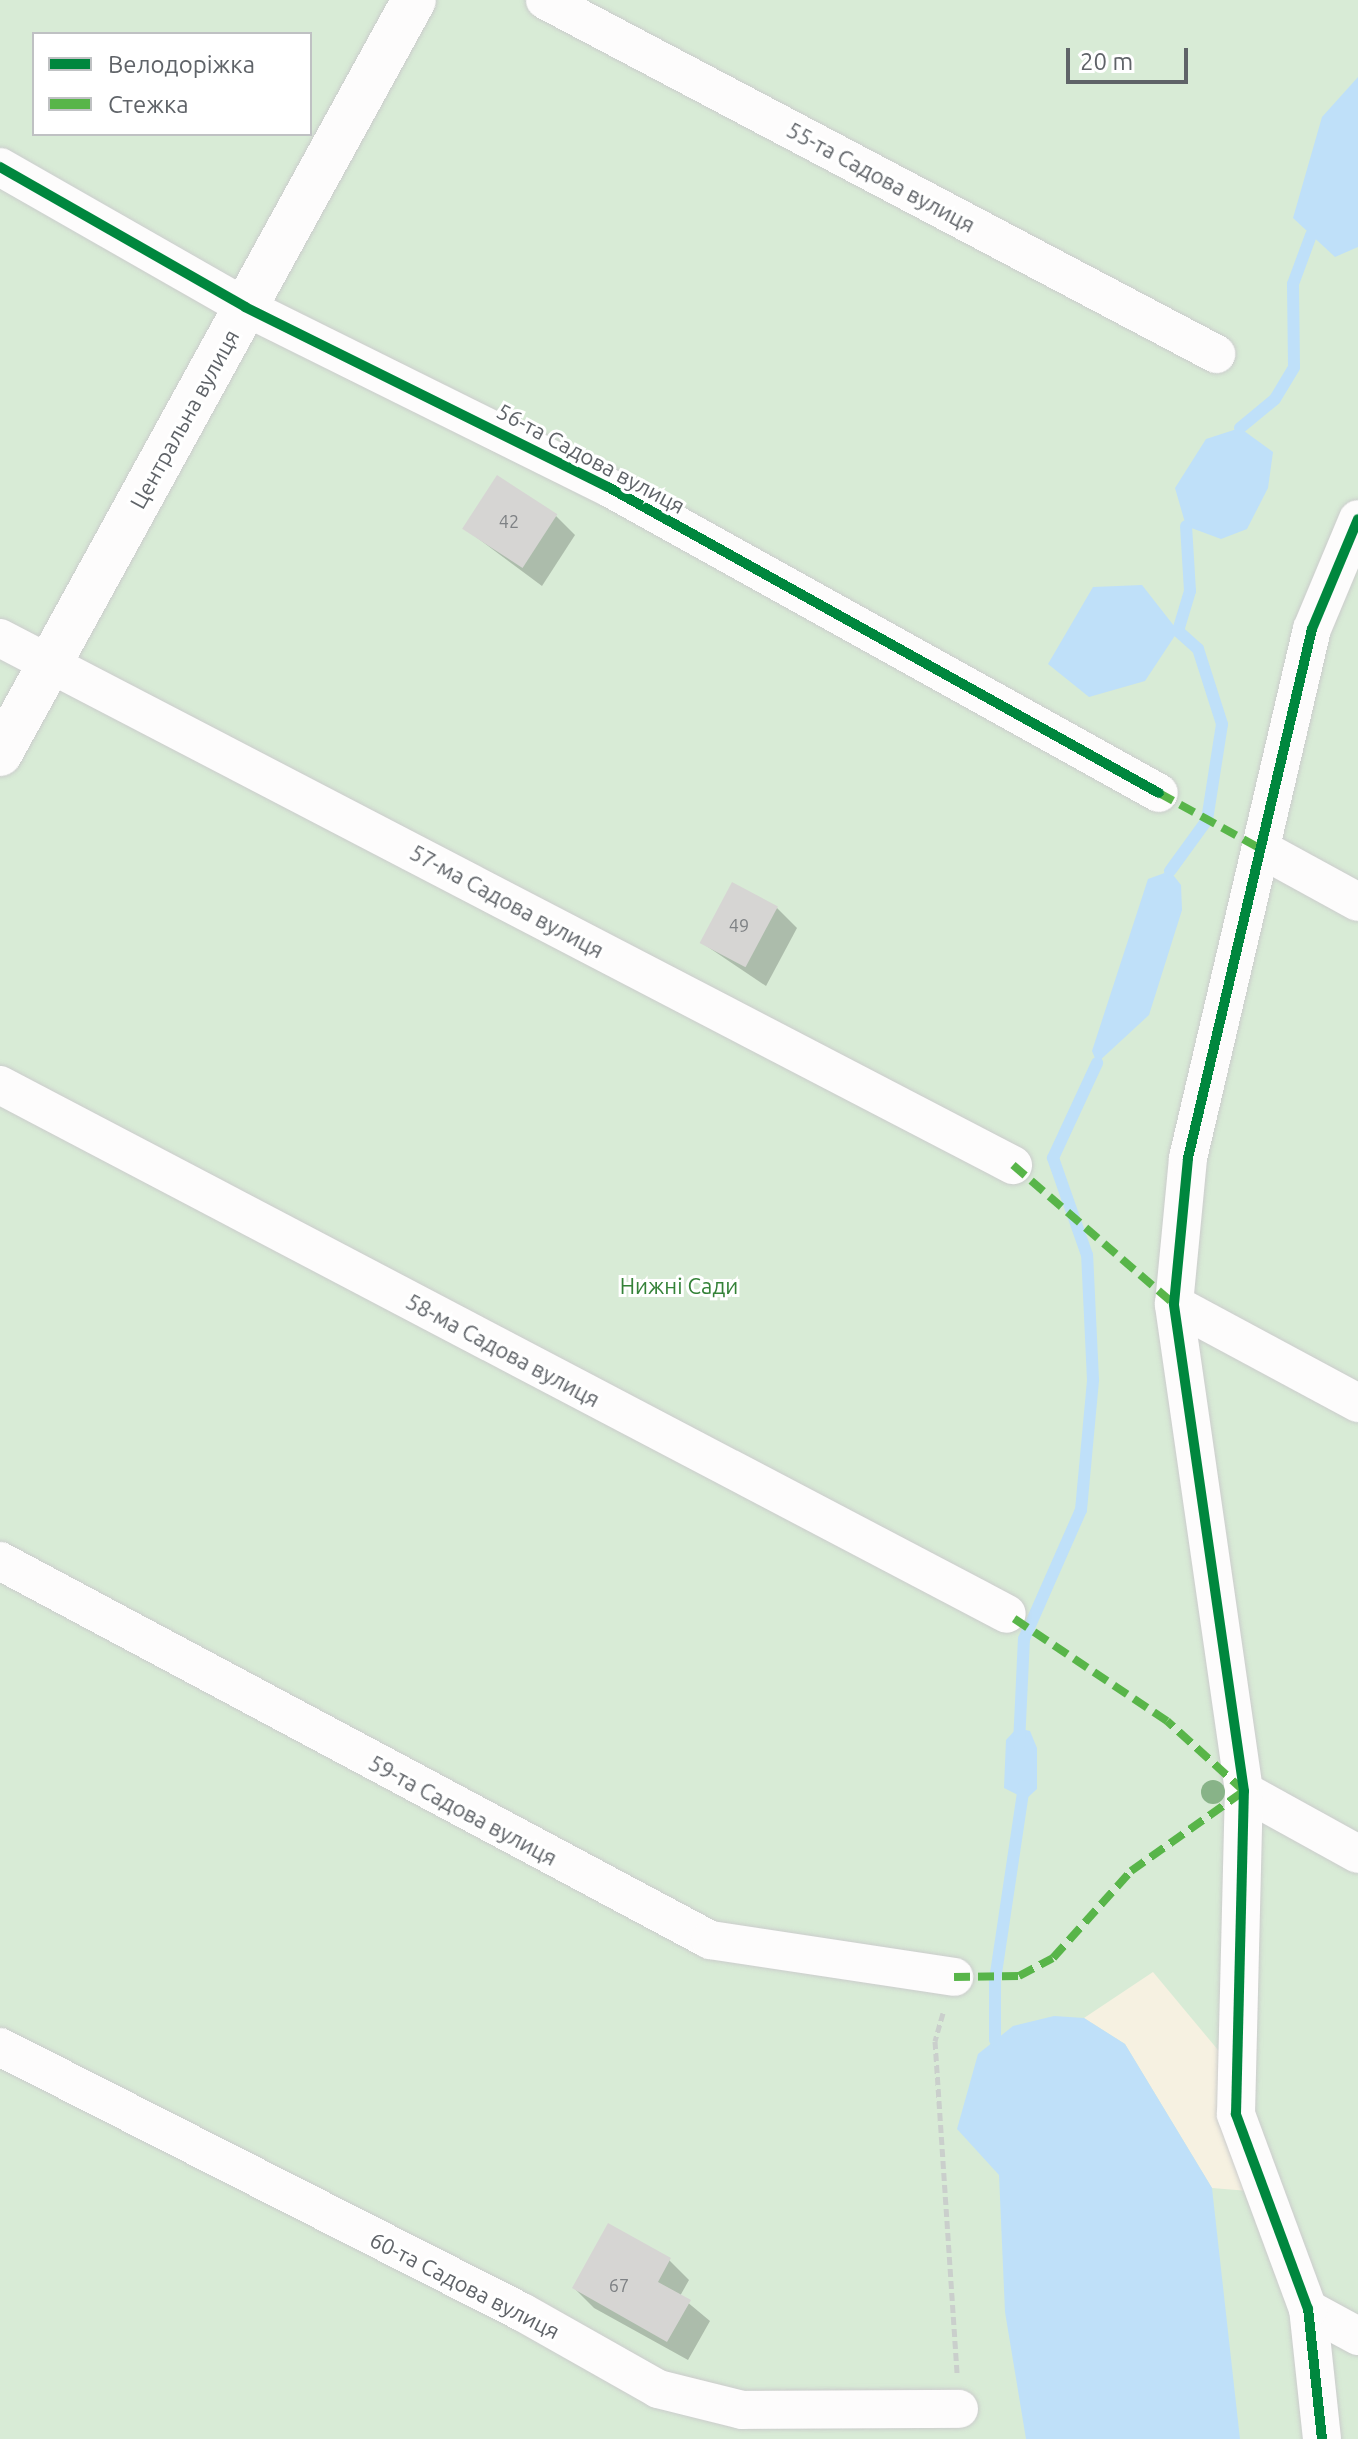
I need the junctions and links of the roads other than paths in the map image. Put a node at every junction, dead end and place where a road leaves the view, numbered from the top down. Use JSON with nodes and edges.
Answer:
{"nodes":[{"id":1,"x":414,"y":0,"type":"edge"},
{"id":2,"x":545,"y":0,"type":"edge"},
{"id":3,"x":0,"y":167,"type":"edge"},
{"id":4,"x":245,"y":307,"type":"junction"},
{"id":5,"x":1216,"y":354,"type":"dead end"},
{"id":6,"x":1358,"y":519,"type":"edge"},
{"id":7,"x":0,"y":638,"type":"edge"},
{"id":8,"x":50,"y":663,"type":"junction"},
{"id":9,"x":0,"y":754,"type":"edge"},
{"id":10,"x":1159,"y":793,"type":"dead end"},
{"id":11,"x":1263,"y":850,"type":"junction"},
{"id":12,"x":1358,"y":902,"type":"edge"},
{"id":13,"x":0,"y":1085,"type":"edge"},
{"id":14,"x":1013,"y":1165,"type":"dead end"},
{"id":15,"x":1174,"y":1304,"type":"junction"},
{"id":16,"x":1358,"y":1403,"type":"edge"},
{"id":17,"x":0,"y":1561,"type":"edge"},
{"id":18,"x":1007,"y":1614,"type":"dead end"},
{"id":19,"x":1244,"y":1791,"type":"junction"},
{"id":20,"x":1358,"y":1854,"type":"edge"},
{"id":21,"x":954,"y":1977,"type":"road end"},
{"id":22,"x":0,"y":2047,"type":"edge"},
{"id":23,"x":1308,"y":2309,"type":"junction"},
{"id":24,"x":1358,"y":2336,"type":"edge"},
{"id":25,"x":959,"y":2409,"type":"road end"},
{"id":26,"x":1322,"y":2439,"type":"edge"}],
"edges":[{"from":1,"to":4,"type":"street","name":"Центральна вулиця"},
{"from":2,"to":5,"type":"street","name":"55-та Садова вулиця"},
{"from":3,"to":4,"type":"street","name":"56-та Садова вулиця"},
{"from":4,"to":8,"type":"street","name":"Центральна вулиця"},
{"from":4,"to":10,"type":"street","name":"56-та Садова вулиця"},
{"from":6,"to":11,"type":"street"},
{"from":7,"to":8,"type":"street","name":"57-ма Садова вулиця"},
{"from":8,"to":9,"type":"street","name":"Центральна вулиця"},
{"from":8,"to":14,"type":"street","name":"57-ма Садова вулиця"},
{"from":11,"to":12,"type":"street"},
{"from":11,"to":15,"type":"street"},
{"from":13,"to":18,"type":"street","name":"58-ма Садова вулиця"},
{"from":15,"to":16,"type":"street"},
{"from":15,"to":19,"type":"street"},
{"from":17,"to":21,"type":"street","name":"59-та Садова вулиця"},
{"from":19,"to":20,"type":"street"},
{"from":19,"to":23,"type":"street"},
{"from":22,"to":25,"type":"street","name":"60-та Садова вулиця"},
{"from":23,"to":24,"type":"street"},
{"from":23,"to":26,"type":"street"}]}
